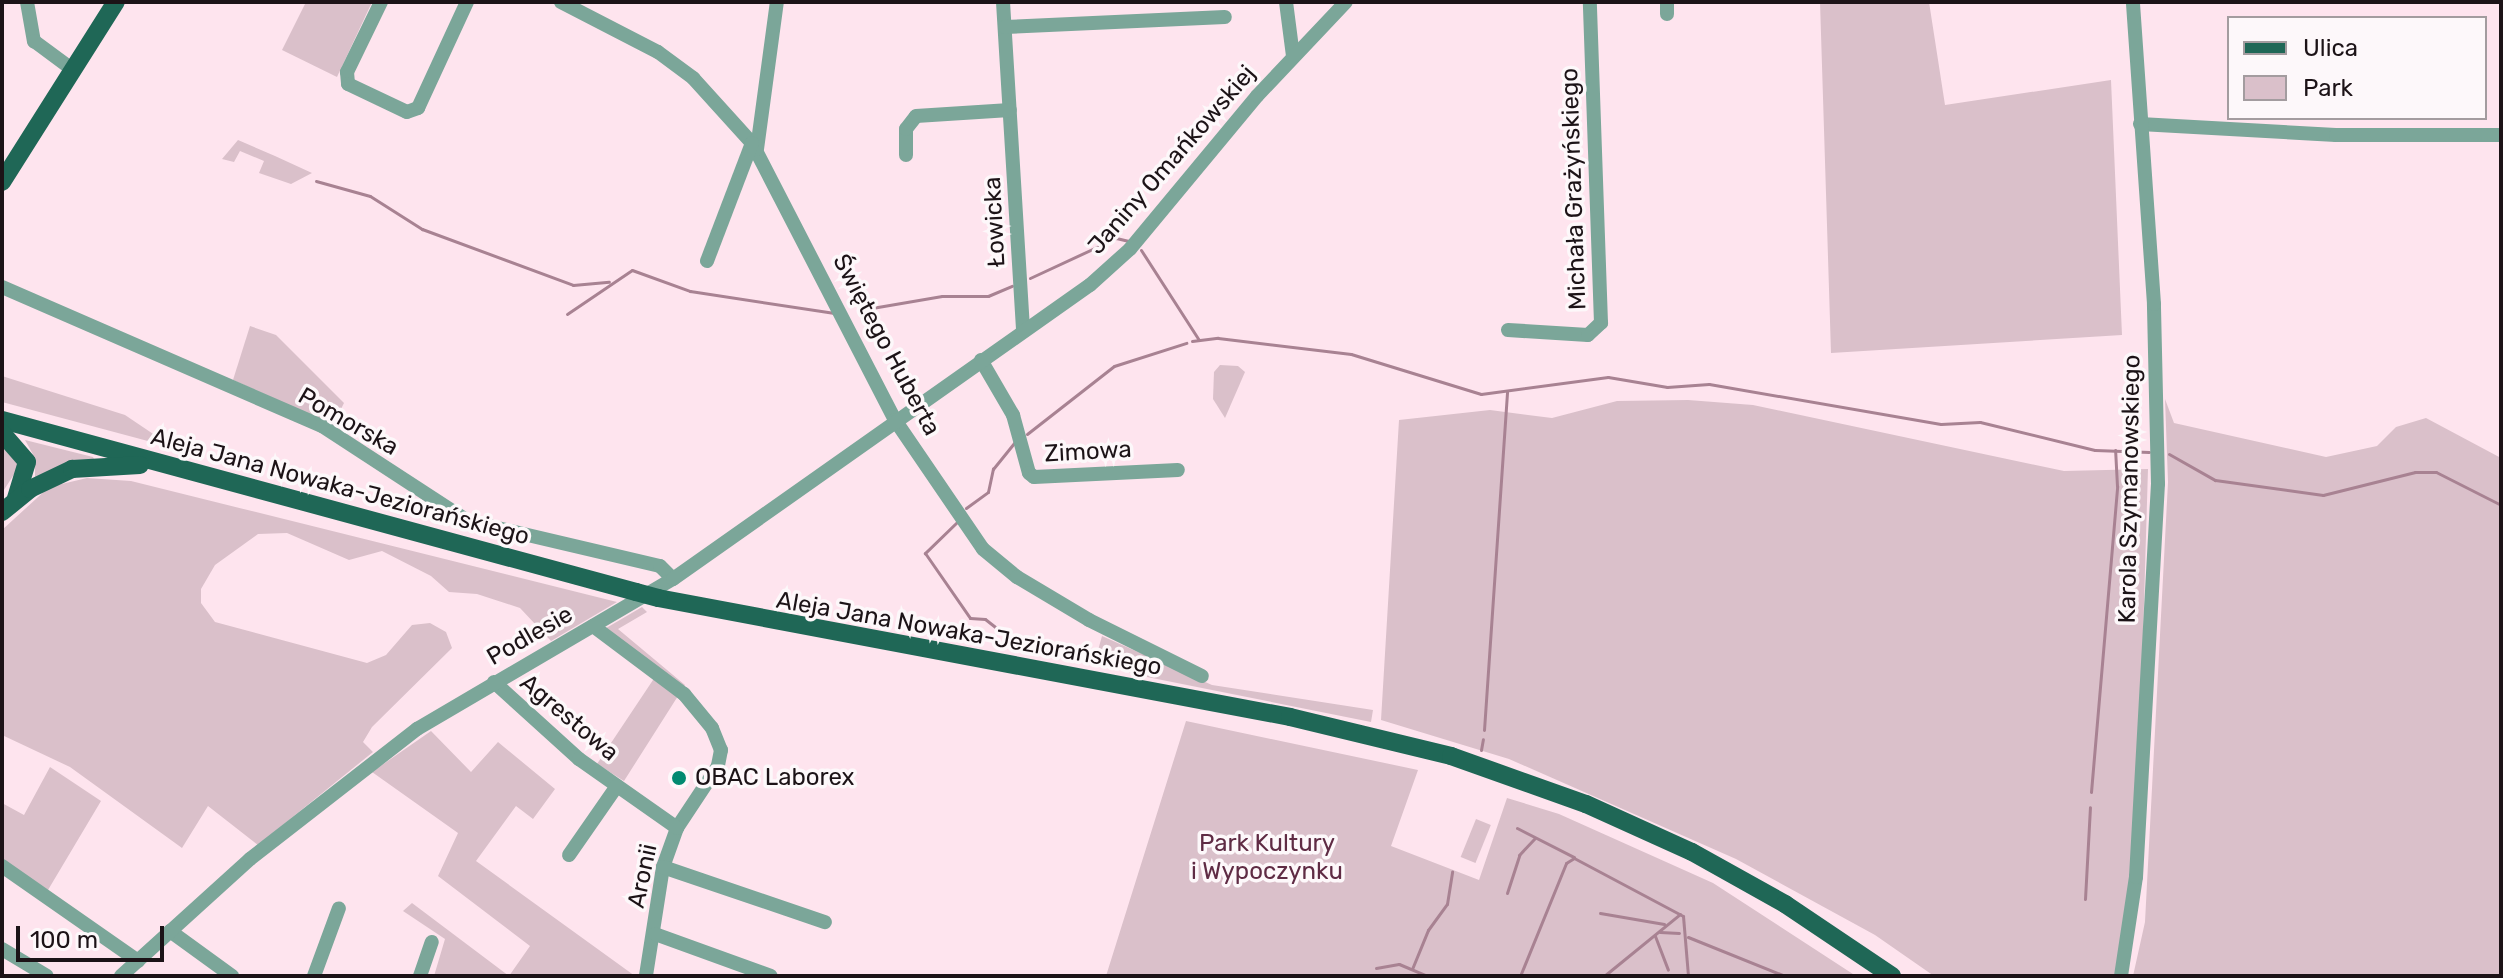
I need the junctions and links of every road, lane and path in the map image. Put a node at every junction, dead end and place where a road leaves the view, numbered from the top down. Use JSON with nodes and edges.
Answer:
{"nodes":[{"id":1,"x":27,"y":2,"type":"edge"},
{"id":2,"x":116,"y":2,"type":"edge"},
{"id":3,"x":381,"y":2,"type":"edge"},
{"id":4,"x":467,"y":2,"type":"edge"},
{"id":5,"x":561,"y":2,"type":"edge"},
{"id":6,"x":777,"y":2,"type":"edge"},
{"id":7,"x":1003,"y":2,"type":"edge"},
{"id":8,"x":1286,"y":2,"type":"edge"},
{"id":9,"x":1346,"y":2,"type":"edge"},
{"id":10,"x":1590,"y":2,"type":"edge"},
{"id":11,"x":2133,"y":2,"type":"edge"},
{"id":12,"x":1332,"y":8,"type":"edge"},
{"id":13,"x":1225,"y":17,"type":"dead end"},
{"id":14,"x":1005,"y":27,"type":"junction"},
{"id":15,"x":1293,"y":56,"type":"junction"},
{"id":16,"x":73,"y":70,"type":"junction"},
{"id":17,"x":1010,"y":110,"type":"junction"},
{"id":18,"x":2140,"y":124,"type":"junction"},
{"id":19,"x":2501,"y":135,"type":"edge"},
{"id":20,"x":755,"y":146,"type":"junction"},
{"id":21,"x":906,"y":155,"type":"dead end"},
{"id":22,"x":2,"y":182,"type":"edge"},
{"id":23,"x":707,"y":261,"type":"dead end"},
{"id":24,"x":2,"y":287,"type":"edge"},
{"id":25,"x":1508,"y":330,"type":"dead end"},
{"id":26,"x":1023,"y":331,"type":"junction"},
{"id":27,"x":981,"y":360,"type":"junction"},
{"id":28,"x":2,"y":420,"type":"edge"},
{"id":29,"x":895,"y":420,"type":"junction"},
{"id":30,"x":2,"y":433,"type":"edge"},
{"id":31,"x":163,"y":464,"type":"junction"},
{"id":32,"x":1178,"y":470,"type":"dead end"},
{"id":33,"x":9,"y":505,"type":"edge"},
{"id":34,"x":673,"y":579,"type":"junction"},
{"id":35,"x":593,"y":626,"type":"junction"},
{"id":36,"x":1202,"y":676,"type":"dead end"},
{"id":37,"x":494,"y":682,"type":"junction"},
{"id":38,"x":617,"y":786,"type":"junction"},
{"id":39,"x":677,"y":828,"type":"junction"},
{"id":40,"x":569,"y":855,"type":"dead end"},
{"id":41,"x":2,"y":866,"type":"edge"},
{"id":42,"x":663,"y":867,"type":"junction"},
{"id":43,"x":339,"y":908,"type":"dead end"},
{"id":44,"x":825,"y":922,"type":"dead end"},
{"id":45,"x":170,"y":931,"type":"junction"},
{"id":46,"x":655,"y":934,"type":"junction"},
{"id":47,"x":432,"y":942,"type":"dead end"},
{"id":48,"x":2,"y":949,"type":"edge"},
{"id":49,"x":138,"y":961,"type":"junction"},
{"id":50,"x":47,"y":976,"type":"edge"},
{"id":51,"x":121,"y":976,"type":"edge"},
{"id":52,"x":232,"y":976,"type":"edge"},
{"id":53,"x":314,"y":976,"type":"edge"},
{"id":54,"x":420,"y":976,"type":"edge"},
{"id":55,"x":646,"y":976,"type":"edge"},
{"id":56,"x":771,"y":976,"type":"edge"},
{"id":57,"x":1892,"y":976,"type":"edge"},
{"id":58,"x":2121,"y":976,"type":"edge"}],
"edges":[{"from":1,"to":16,"type":"street"},
{"from":2,"to":16,"type":"main road"},
{"from":3,"to":4,"type":"street"},
{"from":5,"to":20,"type":"street","name":"Świętego Huberta"},
{"from":6,"to":20,"type":"street"},
{"from":7,"to":14,"type":"street","name":"Łowicka"},
{"from":8,"to":15,"type":"street"},
{"from":9,"to":12,"type":"street","name":"Janiny Omańkowskiej"},
{"from":10,"to":25,"type":"street","name":"Michała Grażyńskiego"},
{"from":11,"to":18,"type":"street","name":"Karola Szymanowskiego"},
{"from":12,"to":15,"type":"street","name":"Janiny Omańkowskiej"},
{"from":13,"to":14,"type":"street"},
{"from":14,"to":17,"type":"street","name":"Łowicka"},
{"from":15,"to":26,"type":"street","name":"Janiny Omańkowskiej"},
{"from":16,"to":22,"type":"main road"},
{"from":17,"to":21,"type":"street"},
{"from":17,"to":26,"type":"street","name":"Łowicka"},
{"from":18,"to":19,"type":"street"},
{"from":18,"to":58,"type":"street","name":"Karola Szymanowskiego"},
{"from":20,"to":23,"type":"street"},
{"from":20,"to":29,"type":"street","name":"Świętego Huberta"},
{"from":24,"to":34,"type":"street","name":"Pomorska"},
{"from":26,"to":27,"type":"street","name":"Janiny Omańkowskiej"},
{"from":27,"to":29,"type":"street","name":"Podlesie"},
{"from":27,"to":32,"type":"street","name":"Zimowa"},
{"from":28,"to":31,"type":"main road","name":"Aleja Jana Nowaka-Jeziorańskiego"},
{"from":29,"to":34,"type":"street","name":"Podlesie"},
{"from":29,"to":36,"type":"street","name":"Świętego Huberta"},
{"from":30,"to":33,"type":"main road"},
{"from":31,"to":33,"type":"main road"},
{"from":31,"to":57,"type":"main road","name":"Aleja Jana Nowaka-Jeziorańskiego","bridge":true},
{"from":34,"to":35,"type":"street","name":"Podlesie"},
{"from":35,"to":37,"type":"street","name":"Podlesie"},
{"from":35,"to":39,"type":"street","name":"Aronii"},
{"from":37,"to":38,"type":"street","name":"Agrestowa"},
{"from":37,"to":45,"type":"street","name":"Podlesie"},
{"from":38,"to":39,"type":"street","name":"Agrestowa"},
{"from":38,"to":40,"type":"street","name":"Agrestowa"},
{"from":39,"to":42,"type":"street","name":"Aronii"},
{"from":41,"to":49,"type":"street"},
{"from":42,"to":44,"type":"street"},
{"from":42,"to":46,"type":"street","name":"Aronii"},
{"from":43,"to":53,"type":"street"},
{"from":45,"to":49,"type":"street","name":"Podlesie"},
{"from":45,"to":52,"type":"street"},
{"from":46,"to":55,"type":"street","name":"Aronii"},
{"from":46,"to":56,"type":"street"},
{"from":47,"to":54,"type":"street"},
{"from":48,"to":50,"type":"street"},
{"from":49,"to":51,"type":"street","name":"Podlesie"}]}
